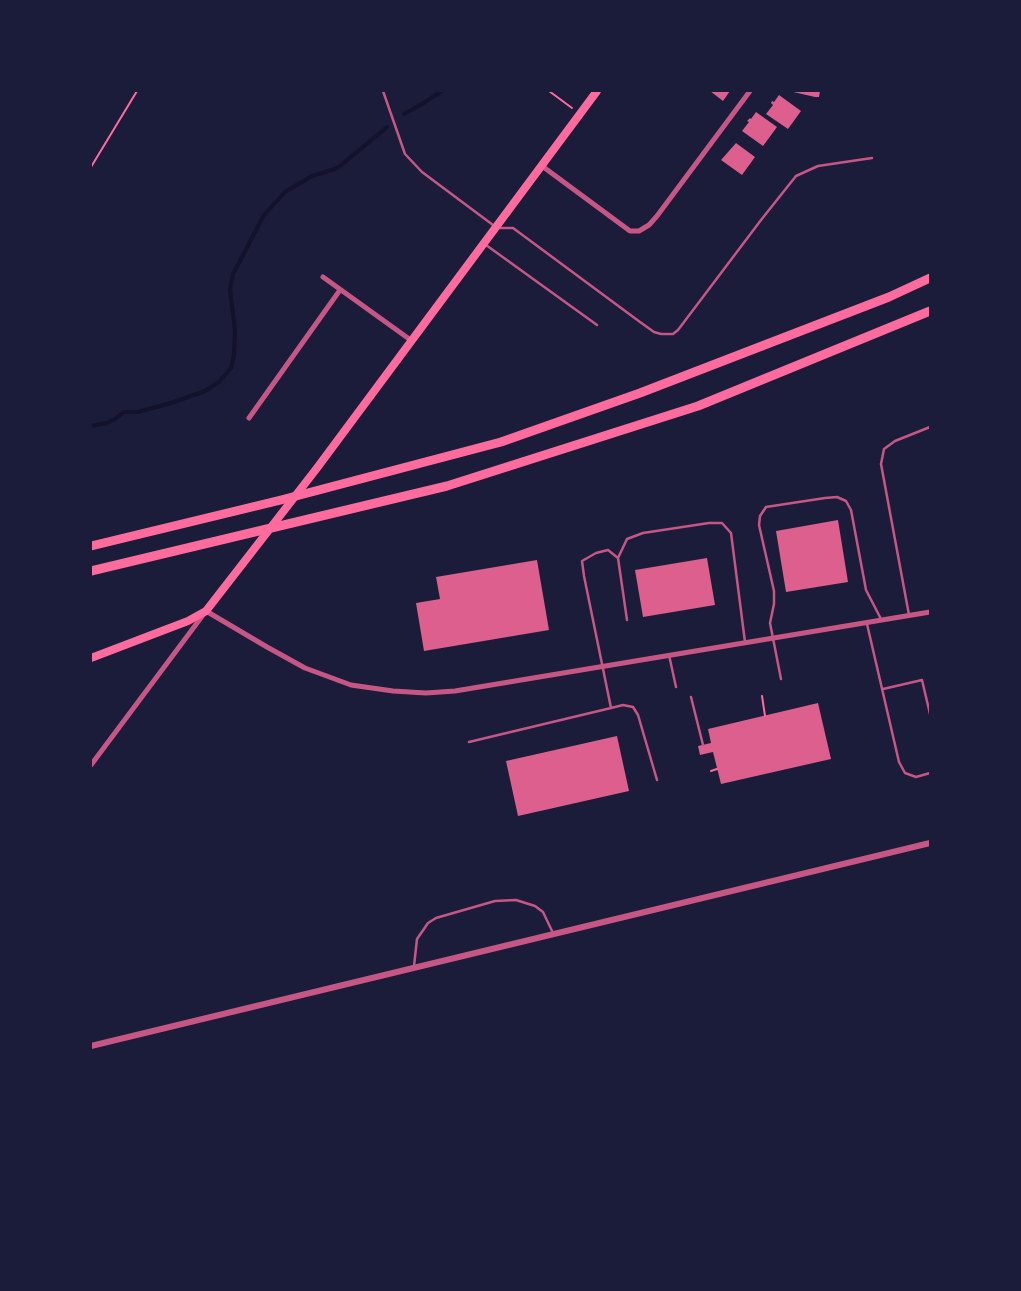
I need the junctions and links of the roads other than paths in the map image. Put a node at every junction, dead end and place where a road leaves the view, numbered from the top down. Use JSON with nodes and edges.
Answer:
{"nodes":[{"id":1,"x":383,"y":91,"type":"edge"},
{"id":2,"x":597,"y":91,"type":"edge"},
{"id":3,"x":750,"y":91,"type":"edge"},
{"id":4,"x":872,"y":158,"type":"dead end"},
{"id":5,"x":542,"y":166,"type":"junction"},
{"id":6,"x":497,"y":228,"type":"junction"},
{"id":7,"x":484,"y":244,"type":"junction"},
{"id":8,"x":323,"y":277,"type":"dead end"},
{"id":9,"x":930,"y":278,"type":"edge"},
{"id":10,"x":340,"y":290,"type":"junction"},
{"id":11,"x":930,"y":311,"type":"edge"},
{"id":12,"x":597,"y":326,"type":"dead end"},
{"id":13,"x":412,"y":341,"type":"junction"},
{"id":14,"x":249,"y":418,"type":"dead end"},
{"id":15,"x":930,"y":427,"type":"edge"},
{"id":16,"x":91,"y":546,"type":"edge"},
{"id":17,"x":618,"y":558,"type":"junction"},
{"id":18,"x":91,"y":571,"type":"edge"},
{"id":19,"x":206,"y":611,"type":"junction"},
{"id":20,"x":930,"y":612,"type":"edge"},
{"id":21,"x":909,"y":615,"type":"junction"},
{"id":22,"x":627,"y":620,"type":"dead end"},
{"id":23,"x":881,"y":620,"type":"junction"},
{"id":24,"x":867,"y":622,"type":"junction"},
{"id":25,"x":774,"y":638,"type":"junction"},
{"id":26,"x":745,"y":643,"type":"junction"},
{"id":27,"x":669,"y":655,"type":"junction"},
{"id":28,"x":91,"y":658,"type":"edge"},
{"id":29,"x":603,"y":666,"type":"junction"},
{"id":30,"x":781,"y":679,"type":"dead end"},
{"id":31,"x":676,"y":687,"type":"dead end"},
{"id":32,"x":883,"y":689,"type":"junction"},
{"id":33,"x":691,"y":697,"type":"dead end"},
{"id":34,"x":611,"y":708,"type":"junction"},
{"id":35,"x":930,"y":714,"type":"edge"},
{"id":36,"x":470,"y":742,"type":"dead end"},
{"id":37,"x":703,"y":745,"type":"dead end"},
{"id":38,"x":91,"y":765,"type":"edge"},
{"id":39,"x":930,"y":773,"type":"edge"},
{"id":40,"x":657,"y":780,"type":"dead end"},
{"id":41,"x":930,"y":842,"type":"edge"},
{"id":42,"x":553,"y":934,"type":"junction"},
{"id":43,"x":414,"y":968,"type":"junction"},
{"id":44,"x":91,"y":1046,"type":"edge"}],
"edges":[{"from":1,"to":6,"type":"lane"},
{"from":2,"to":5,"type":"main road"},
{"from":3,"to":5,"type":"street"},
{"from":4,"to":6,"type":"lane"},
{"from":5,"to":6,"type":"main road"},
{"from":6,"to":7,"type":"main road"},
{"from":7,"to":12,"type":"lane"},
{"from":7,"to":13,"type":"main road"},
{"from":8,"to":10,"type":"street"},
{"from":9,"to":16,"type":"highway"},
{"from":10,"to":13,"type":"street"},
{"from":10,"to":14,"type":"street"},
{"from":11,"to":18,"type":"highway"},
{"from":13,"to":19,"type":"main road"},
{"from":15,"to":21,"type":"lane"},
{"from":17,"to":22,"type":"lane"},
{"from":17,"to":26,"type":"lane"},
{"from":17,"to":29,"type":"lane"},
{"from":19,"to":28,"type":"main road"},
{"from":19,"to":29,"type":"street"},
{"from":19,"to":38,"type":"street"},
{"from":20,"to":21,"type":"street"},
{"from":21,"to":23,"type":"street"},
{"from":23,"to":24,"type":"street"},
{"from":23,"to":25,"type":"lane"},
{"from":24,"to":25,"type":"street"},
{"from":24,"to":32,"type":"lane"},
{"from":25,"to":26,"type":"street"},
{"from":25,"to":30,"type":"lane"},
{"from":26,"to":27,"type":"street"},
{"from":27,"to":29,"type":"street"},
{"from":27,"to":31,"type":"lane"},
{"from":29,"to":34,"type":"lane"},
{"from":32,"to":35,"type":"lane"},
{"from":32,"to":39,"type":"lane"},
{"from":33,"to":37,"type":"lane"},
{"from":34,"to":36,"type":"lane"},
{"from":34,"to":40,"type":"lane"},
{"from":41,"to":42,"type":"street"},
{"from":42,"to":43,"type":"street"},
{"from":42,"to":43,"type":"lane"},
{"from":43,"to":44,"type":"street"}]}
